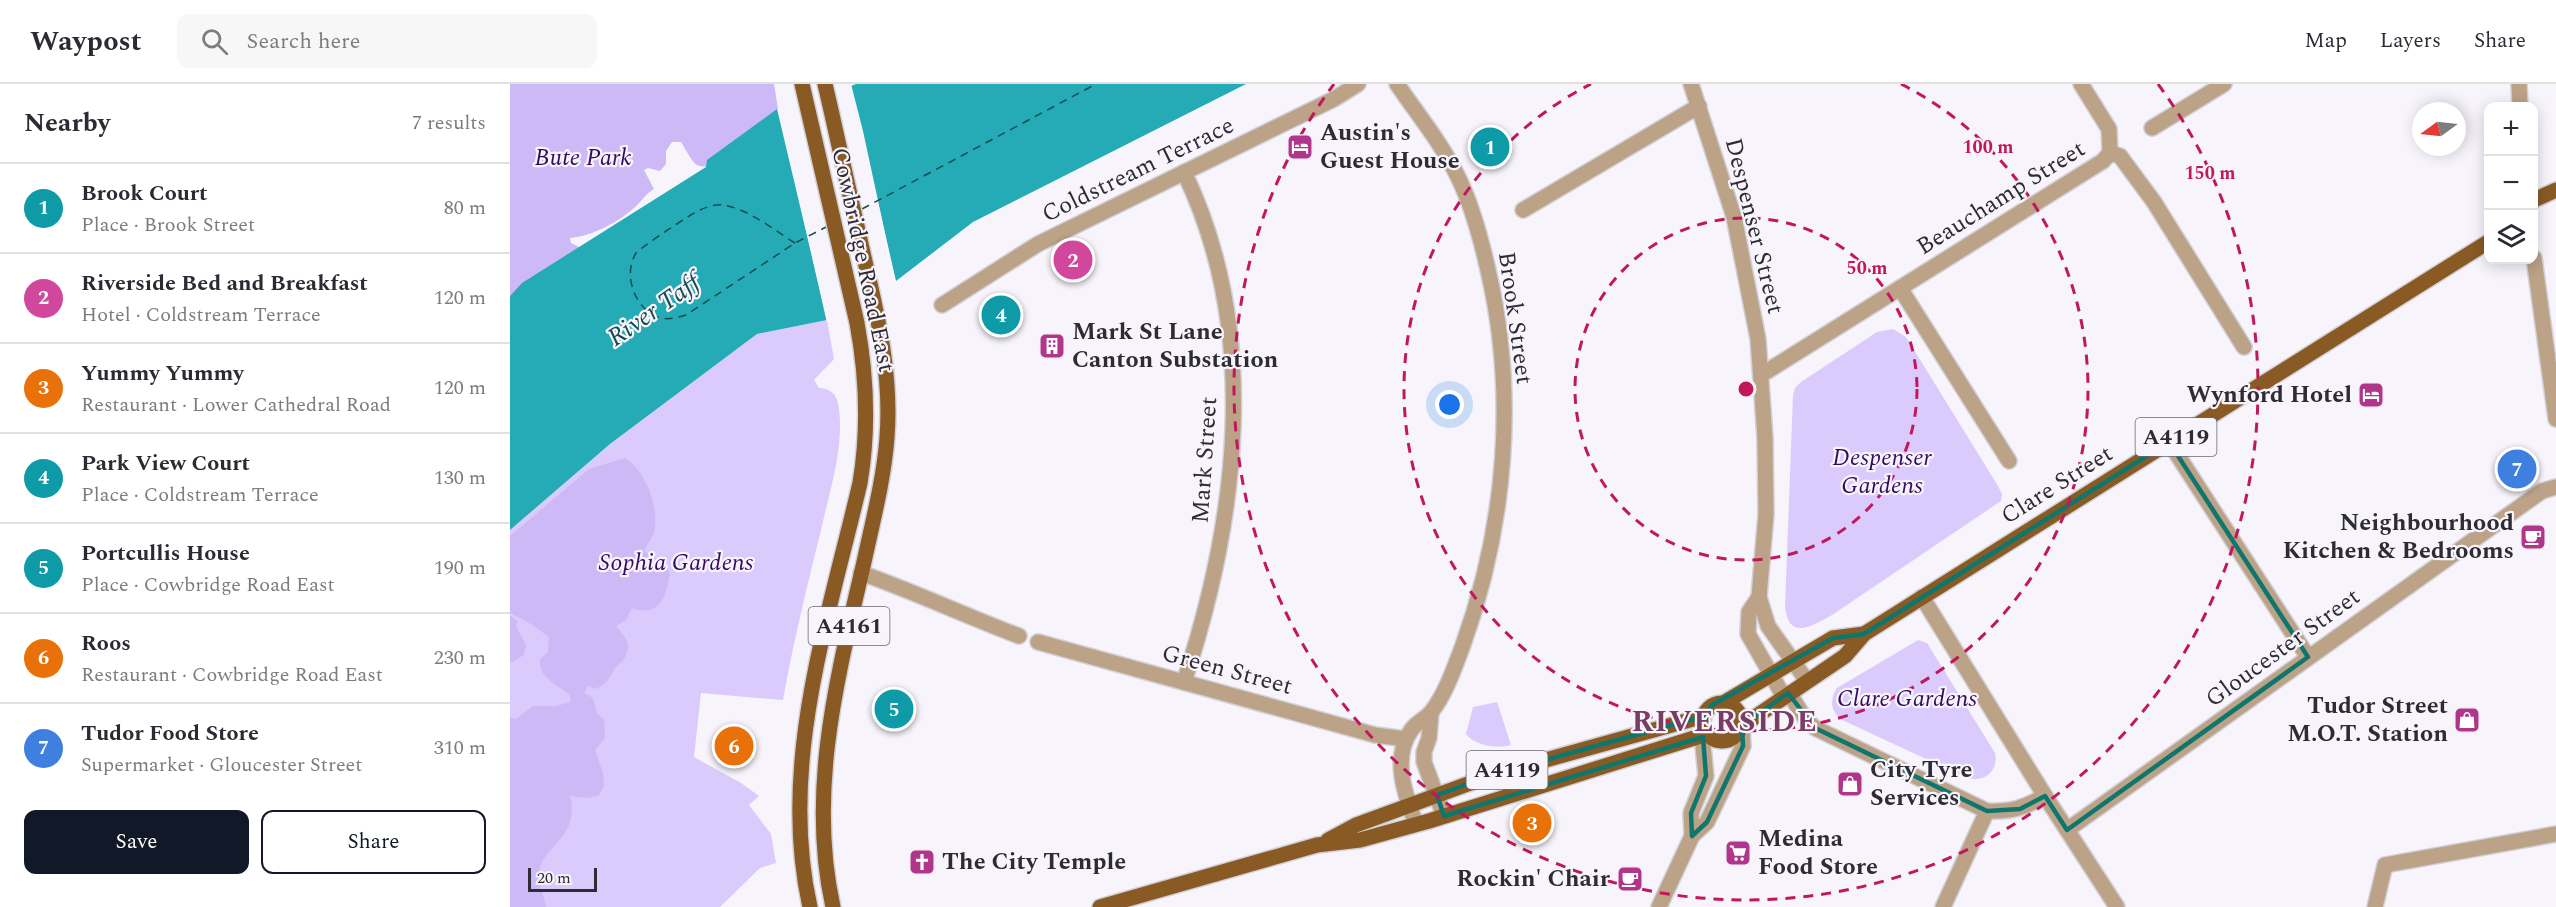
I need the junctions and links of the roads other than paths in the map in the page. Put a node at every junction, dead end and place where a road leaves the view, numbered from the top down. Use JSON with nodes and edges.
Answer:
{"nodes":[{"id":1,"x":802,"y":84,"type":"edge"},
{"id":2,"x":825,"y":84,"type":"edge"},
{"id":3,"x":1358,"y":84,"type":"edge"},
{"id":4,"x":1397,"y":84,"type":"edge"},
{"id":5,"x":1691,"y":84,"type":"edge"},
{"id":6,"x":2081,"y":84,"type":"edge"},
{"id":7,"x":2224,"y":84,"type":"edge"},
{"id":8,"x":2519,"y":84,"type":"edge"},
{"id":9,"x":2520,"y":102,"type":"edge"},
{"id":10,"x":1700,"y":106,"type":"junction"},
{"id":11,"x":2152,"y":128,"type":"dead end"},
{"id":12,"x":2110,"y":153,"type":"junction"},
{"id":13,"x":1184,"y":172,"type":"junction"},
{"id":14,"x":2556,"y":190,"type":"edge"},
{"id":15,"x":2538,"y":198,"type":"edge"},
{"id":16,"x":1523,"y":210,"type":"dead end"},
{"id":17,"x":2484,"y":245,"type":"edge"},
{"id":18,"x":2535,"y":264,"type":"edge"},
{"id":19,"x":1900,"y":288,"type":"junction"},
{"id":20,"x":942,"y":305,"type":"dead end"},
{"id":21,"x":2244,"y":347,"type":"dead end"},
{"id":22,"x":1761,"y":375,"type":"junction"},
{"id":23,"x":2556,"y":419,"type":"edge"},
{"id":24,"x":2169,"y":442,"type":"junction"},
{"id":25,"x":2009,"y":461,"type":"dead end"},
{"id":26,"x":2556,"y":487,"type":"edge"},
{"id":27,"x":861,"y":573,"type":"junction"},
{"id":28,"x":1759,"y":597,"type":"junction"},
{"id":29,"x":1922,"y":597,"type":"junction"},
{"id":30,"x":1864,"y":633,"type":"junction"},
{"id":31,"x":1019,"y":636,"type":"dead end"},
{"id":32,"x":1038,"y":642,"type":"dead end"},
{"id":33,"x":2308,"y":657,"type":"junction"},
{"id":34,"x":1794,"y":661,"type":"junction"},
{"id":35,"x":1770,"y":675,"type":"junction"},
{"id":36,"x":1807,"y":681,"type":"junction"},
{"id":37,"x":1184,"y":682,"type":"junction"},
{"id":38,"x":1786,"y":695,"type":"junction"},
{"id":39,"x":1725,"y":702,"type":"junction"},
{"id":40,"x":1431,"y":712,"type":"junction"},
{"id":41,"x":1704,"y":716,"type":"junction"},
{"id":42,"x":1742,"y":726,"type":"junction"},
{"id":43,"x":1707,"y":734,"type":"junction"},
{"id":44,"x":1406,"y":740,"type":"junction"},
{"id":45,"x":1437,"y":795,"type":"junction"},
{"id":46,"x":2045,"y":796,"type":"junction"},
{"id":47,"x":1409,"y":805,"type":"junction"},
{"id":48,"x":1987,"y":811,"type":"junction"},
{"id":49,"x":1444,"y":816,"type":"junction"},
{"id":50,"x":1416,"y":824,"type":"junction"},
{"id":51,"x":2067,"y":830,"type":"junction"},
{"id":52,"x":2556,"y":834,"type":"edge"},
{"id":53,"x":1692,"y":836,"type":"junction"},
{"id":54,"x":1317,"y":845,"type":"junction"},
{"id":55,"x":810,"y":907,"type":"edge"},
{"id":56,"x":834,"y":907,"type":"edge"},
{"id":57,"x":1100,"y":907,"type":"edge"},
{"id":58,"x":1659,"y":907,"type":"edge"},
{"id":59,"x":1943,"y":907,"type":"edge"},
{"id":60,"x":2117,"y":907,"type":"edge"},
{"id":61,"x":2375,"y":907,"type":"edge"}],
"edges":[{"from":1,"to":55,"type":"main road","name":"Cowbridge Road East","number":"A4161"},
{"from":2,"to":27,"type":"main road","name":"Cowbridge Road East","number":"A4161"},
{"from":3,"to":13,"type":"street","name":"Coldstream Terrace"},
{"from":4,"to":40,"type":"street","name":"Brook Street"},
{"from":5,"to":10,"type":"street","name":"Despenser Street"},
{"from":6,"to":12,"type":"street"},
{"from":7,"to":11,"type":"street"},
{"from":8,"to":9,"type":"street"},
{"from":10,"to":16,"type":"street"},
{"from":10,"to":22,"type":"street","name":"Despenser Street"},
{"from":12,"to":19,"type":"street","name":"Beauchamp Street"},
{"from":12,"to":21,"type":"street"},
{"from":13,"to":20,"type":"street","name":"Coldstream Terrace"},
{"from":13,"to":37,"type":"street","name":"Mark Street"},
{"from":14,"to":15,"type":"main road"},
{"from":17,"to":24,"type":"main road","name":"Clare Street","number":"A4119"},
{"from":18,"to":23,"type":"street"},
{"from":19,"to":22,"type":"street","name":"Beauchamp Street"},
{"from":19,"to":25,"type":"street"},
{"from":22,"to":28,"type":"street","name":"Despenser Street"},
{"from":24,"to":29,"type":"main road","name":"Clare Street","number":"A4119"},
{"from":24,"to":33,"type":"street"},
{"from":26,"to":33,"type":"street","name":"Gloucester Street"},
{"from":27,"to":31,"type":"street"},
{"from":27,"to":56,"type":"main road","name":"Cowbridge Road East","number":"A4161"},
{"from":28,"to":34,"type":"street","name":"Despenser Street"},
{"from":28,"to":35,"type":"street","name":"Despenser Street"},
{"from":29,"to":30,"type":"main road","name":"Clare Street","number":"A4119"},
{"from":29,"to":46,"type":"street"},
{"from":30,"to":34,"type":"main road","name":"Clare Street","number":"A4119"},
{"from":30,"to":36,"type":"main road","name":"Clare Street","number":"A4119"},
{"from":32,"to":37,"type":"street","name":"Green Street"},
{"from":33,"to":51,"type":"street","name":"Gloucester Street"},
{"from":34,"to":35,"type":"main road","name":"Clare Street","number":"A4119"},
{"from":34,"to":36,"type":"street","name":"Despenser Street"},
{"from":35,"to":38,"type":"street","name":"Despenser Street"},
{"from":35,"to":39,"type":"main road","name":"Clare Street","number":"A4119"},
{"from":36,"to":38,"type":"main road","name":"Clare Street","number":"A4119"},
{"from":37,"to":44,"type":"street","name":"Green Street"},
{"from":38,"to":42,"type":"main road","name":"Clare Street","number":"A4119"},
{"from":38,"to":48,"type":"street","name":"Despenser Street"},
{"from":39,"to":41,"type":"main road","name":"Clare Street","number":"A4119"},
{"from":39,"to":42,"type":"main road"},
{"from":40,"to":44,"type":"street","name":"Brook Street"},
{"from":40,"to":45,"type":"street","name":"Brook Street"},
{"from":41,"to":43,"type":"main road"},
{"from":41,"to":45,"type":"main road","number":"A4119"},
{"from":42,"to":43,"type":"main road","name":"Clare Street","number":"A4119"},
{"from":42,"to":53,"type":"street"},
{"from":43,"to":49,"type":"main road","number":"A4119"},
{"from":43,"to":53,"type":"street"},
{"from":44,"to":47,"type":"street","name":"Brook Street"},
{"from":45,"to":47,"type":"main road","number":"A4119"},
{"from":45,"to":49,"type":"street","name":"Brook Street"},
{"from":46,"to":48,"type":"street"},
{"from":46,"to":51,"type":"street"},
{"from":47,"to":50,"type":"street","name":"Brook Street"},
{"from":47,"to":54,"type":"main road","number":"A4119"},
{"from":48,"to":59,"type":"street"},
{"from":49,"to":50,"type":"main road","number":"A4119"},
{"from":50,"to":54,"type":"main road","number":"A4119"},
{"from":51,"to":60,"type":"street"},
{"from":52,"to":61,"type":"street"},
{"from":53,"to":58,"type":"street"},
{"from":54,"to":57,"type":"main road","number":"A4119"}]}
